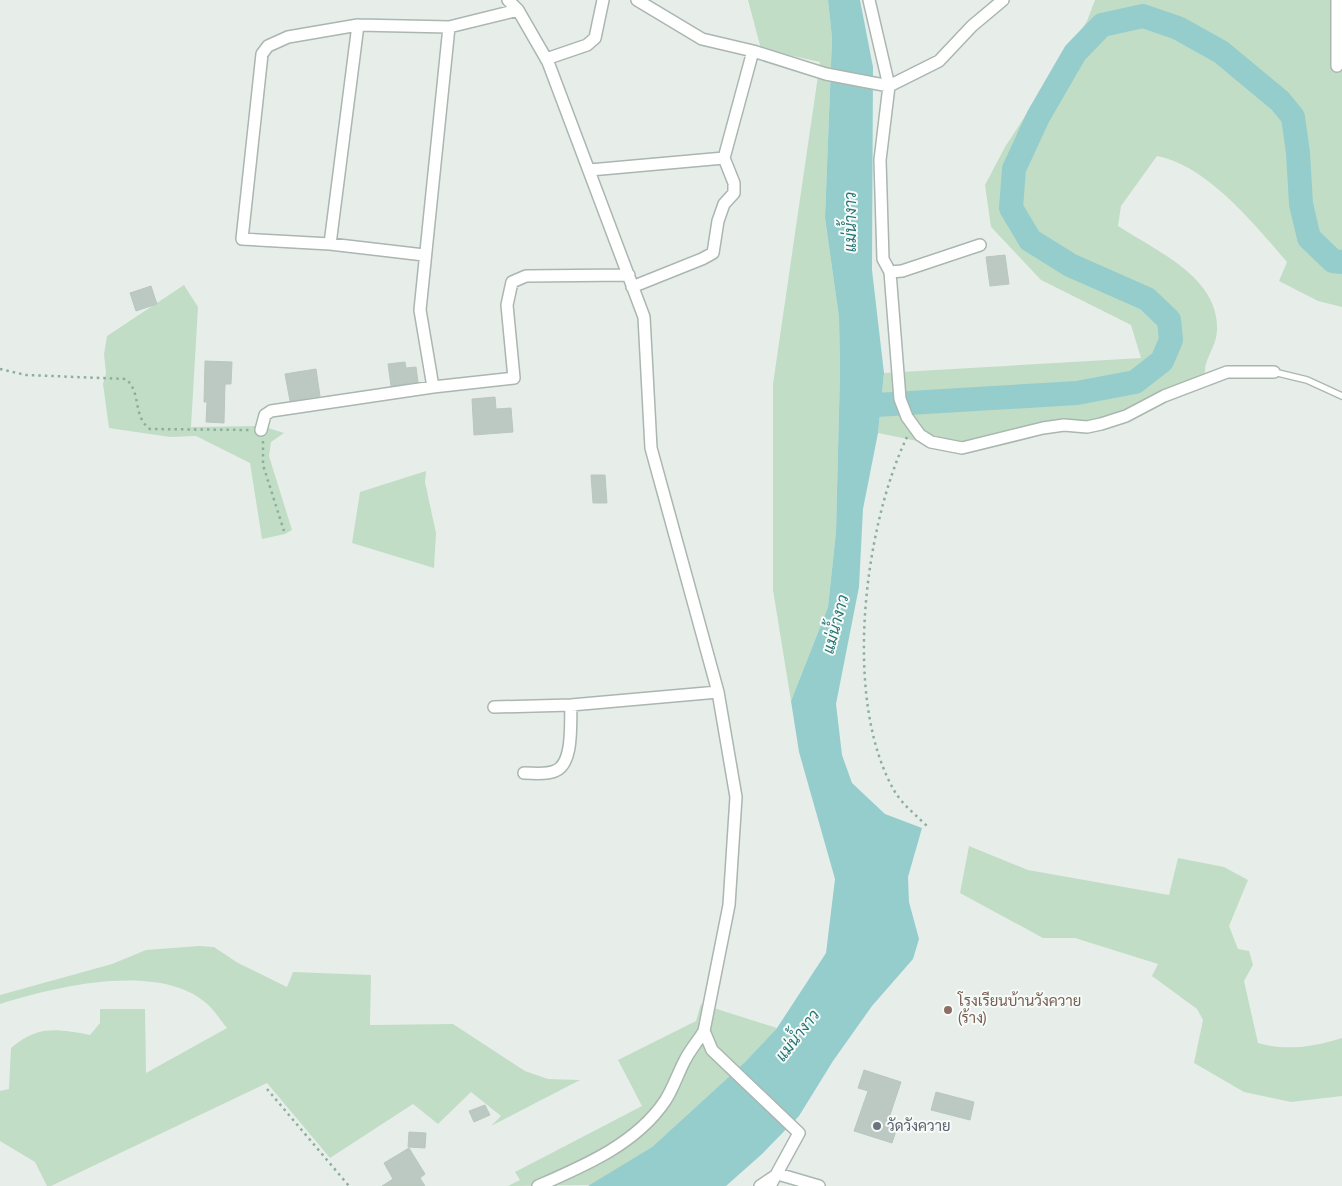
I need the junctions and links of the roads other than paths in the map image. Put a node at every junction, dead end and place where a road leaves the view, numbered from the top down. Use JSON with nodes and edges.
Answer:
{"nodes":[{"id":1,"x":508,"y":0,"type":"edge"},
{"id":2,"x":603,"y":0,"type":"edge"},
{"id":3,"x":637,"y":0,"type":"edge"},
{"id":4,"x":870,"y":0,"type":"edge"},
{"id":5,"x":1003,"y":0,"type":"edge"},
{"id":6,"x":1337,"y":0,"type":"edge"},
{"id":7,"x":518,"y":10,"type":"junction"},
{"id":8,"x":358,"y":24,"type":"junction"},
{"id":9,"x":449,"y":27,"type":"junction"},
{"id":10,"x":753,"y":51,"type":"junction"},
{"id":11,"x":546,"y":58,"type":"junction"},
{"id":12,"x":1338,"y":66,"type":"dead end"},
{"id":13,"x":883,"y":86,"type":"junction"},
{"id":14,"x":724,"y":158,"type":"junction"},
{"id":15,"x":590,"y":170,"type":"junction"},
{"id":16,"x":330,"y":244,"type":"junction"},
{"id":17,"x":980,"y":245,"type":"dead end"},
{"id":18,"x":424,"y":255,"type":"junction"},
{"id":19,"x":890,"y":272,"type":"junction"},
{"id":20,"x":629,"y":275,"type":"junction"},
{"id":21,"x":632,"y":287,"type":"junction"},
{"id":22,"x":1274,"y":372,"type":"joint"},
{"id":23,"x":433,"y":387,"type":"junction"},
{"id":24,"x":1342,"y":396,"type":"edge"},
{"id":25,"x":261,"y":430,"type":"road end"},
{"id":26,"x":718,"y":692,"type":"junction"},
{"id":27,"x":571,"y":705,"type":"junction"},
{"id":28,"x":494,"y":707,"type":"dead end"},
{"id":29,"x":524,"y":773,"type":"dead end"},
{"id":30,"x":704,"y":1031,"type":"junction"},
{"id":31,"x":778,"y":1174,"type":"junction"},
{"id":32,"x":538,"y":1186,"type":"edge"},
{"id":33,"x":760,"y":1186,"type":"edge"},
{"id":34,"x":770,"y":1186,"type":"edge"},
{"id":35,"x":819,"y":1186,"type":"edge"}],
"edges":[{"from":1,"to":7,"type":"street"},
{"from":2,"to":11,"type":"street"},
{"from":3,"to":10,"type":"street"},
{"from":4,"to":13,"type":"street"},
{"from":5,"to":13,"type":"street"},
{"from":6,"to":12,"type":"street"},
{"from":7,"to":9,"type":"street"},
{"from":7,"to":11,"type":"street"},
{"from":8,"to":9,"type":"street"},
{"from":8,"to":16,"type":"street"},
{"from":8,"to":16,"type":"street"},
{"from":9,"to":18,"type":"street"},
{"from":10,"to":13,"type":"street"},
{"from":10,"to":14,"type":"street"},
{"from":11,"to":15,"type":"street"},
{"from":13,"to":19,"type":"street"},
{"from":14,"to":15,"type":"street"},
{"from":14,"to":21,"type":"street"},
{"from":15,"to":20,"type":"street"},
{"from":16,"to":18,"type":"street"},
{"from":17,"to":19,"type":"street"},
{"from":18,"to":23,"type":"street"},
{"from":19,"to":22,"type":"street"},
{"from":20,"to":21,"type":"street"},
{"from":20,"to":23,"type":"street"},
{"from":21,"to":26,"type":"street"},
{"from":22,"to":24,"type":"lane"},
{"from":23,"to":25,"type":"street"},
{"from":26,"to":27,"type":"street"},
{"from":26,"to":30,"type":"street"},
{"from":27,"to":28,"type":"street"},
{"from":27,"to":29,"type":"street"},
{"from":30,"to":31,"type":"street"},
{"from":30,"to":32,"type":"street"},
{"from":31,"to":33,"type":"street"},
{"from":31,"to":34,"type":"street"},
{"from":31,"to":35,"type":"street"}]}
